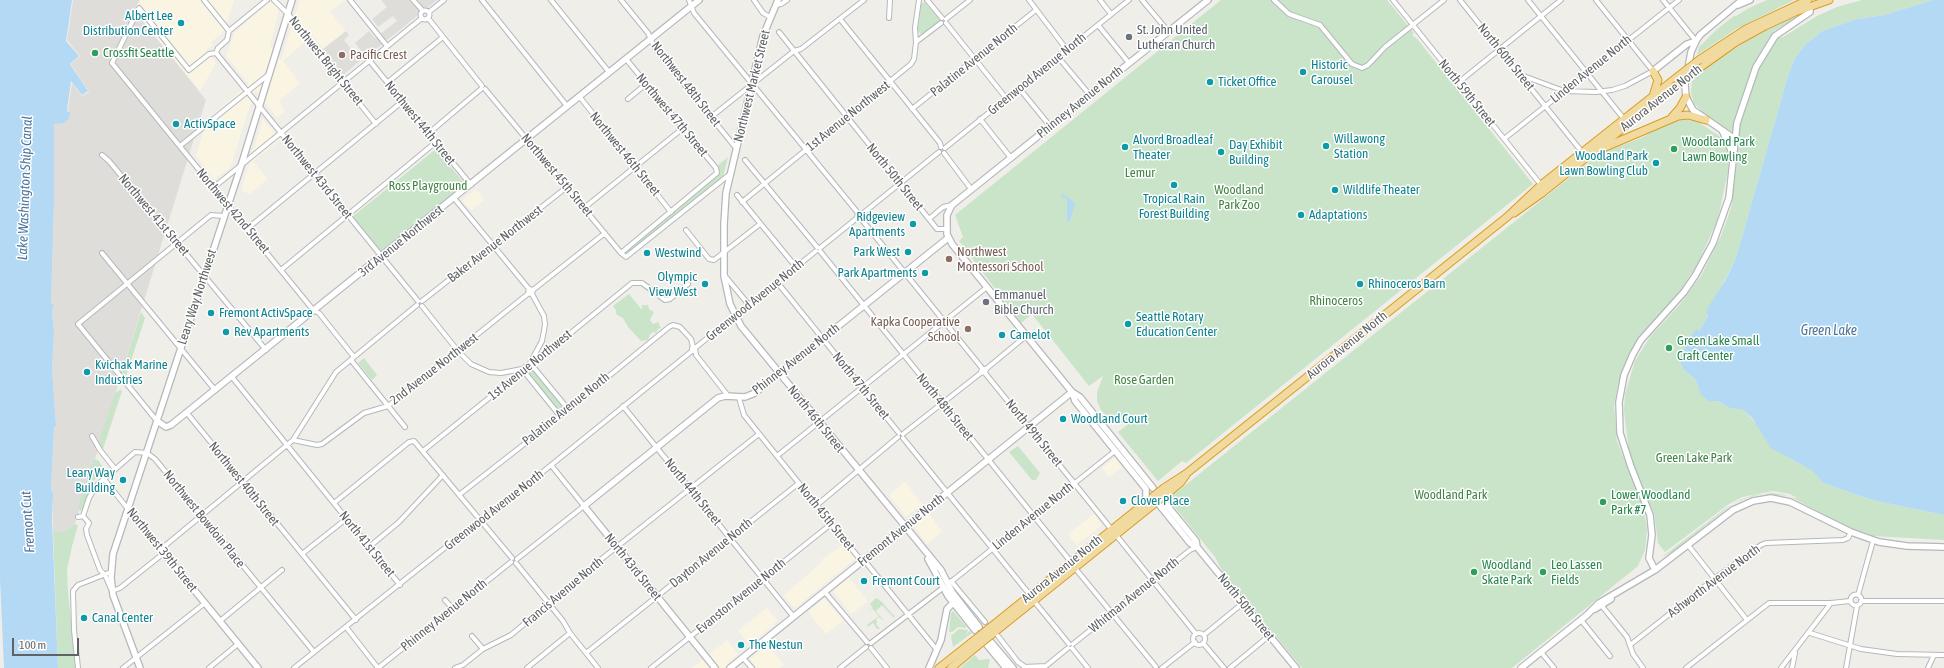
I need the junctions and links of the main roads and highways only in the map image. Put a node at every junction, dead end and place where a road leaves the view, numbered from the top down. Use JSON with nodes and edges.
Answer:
{"nodes":[{"id":1,"x":1829,"y":0,"type":"edge"},
{"id":2,"x":1809,"y":3,"type":"edge"},
{"id":3,"x":1653,"y":71,"type":"road end"},
{"id":4,"x":1653,"y":96,"type":"junction"},
{"id":5,"x":1686,"y":97,"type":"road end"},
{"id":6,"x":1670,"y":118,"type":"junction"},
{"id":7,"x":1706,"y":120,"type":"road end"},
{"id":8,"x":1592,"y":153,"type":"junction"},
{"id":9,"x":1507,"y":216,"type":"junction"},
{"id":10,"x":1159,"y":500,"type":"junction"},
{"id":11,"x":1114,"y":532,"type":"junction"},
{"id":12,"x":1032,"y":598,"type":"junction"},
{"id":13,"x":985,"y":622,"type":"road end"},
{"id":14,"x":996,"y":622,"type":"junction"},
{"id":15,"x":992,"y":636,"type":"junction"},
{"id":16,"x":974,"y":645,"type":"junction"},
{"id":17,"x":939,"y":668,"type":"edge"},
{"id":18,"x":951,"y":668,"type":"edge"}],
"edges":[{"from":1,"to":2,"type":"highway","name":"Aurora Avenue North"},
{"from":2,"to":4,"type":"highway","name":"Aurora Avenue North","bridge":true},
{"from":2,"to":8,"type":"highway","name":"Aurora Avenue North","bridge":true},
{"from":3,"to":4,"type":"highway"},
{"from":4,"to":9,"type":"highway","name":"Aurora Avenue North"},
{"from":5,"to":6,"type":"highway"},
{"from":6,"to":7,"type":"highway"},
{"from":6,"to":8,"type":"highway"},
{"from":8,"to":9,"type":"highway","name":"Aurora Avenue North"},
{"from":9,"to":10,"type":"highway","name":"Aurora Avenue North","bridge":true},
{"from":10,"to":11,"type":"highway","name":"Aurora Avenue North"},
{"from":10,"to":11,"type":"highway","name":"Aurora Avenue North"},
{"from":11,"to":12,"type":"highway","name":"Aurora Avenue North"},
{"from":12,"to":14,"type":"highway","name":"Aurora Avenue North"},
{"from":12,"to":15,"type":"highway","name":"Aurora Avenue North"},
{"from":13,"to":14,"type":"highway"},
{"from":14,"to":15,"type":"highway","name":"Aurora Avenue North"},
{"from":15,"to":16,"type":"highway","name":"Aurora Avenue North","bridge":true},
{"from":16,"to":17,"type":"highway","name":"Aurora Avenue North"},
{"from":16,"to":18,"type":"highway","name":"Aurora Avenue North"}]}
